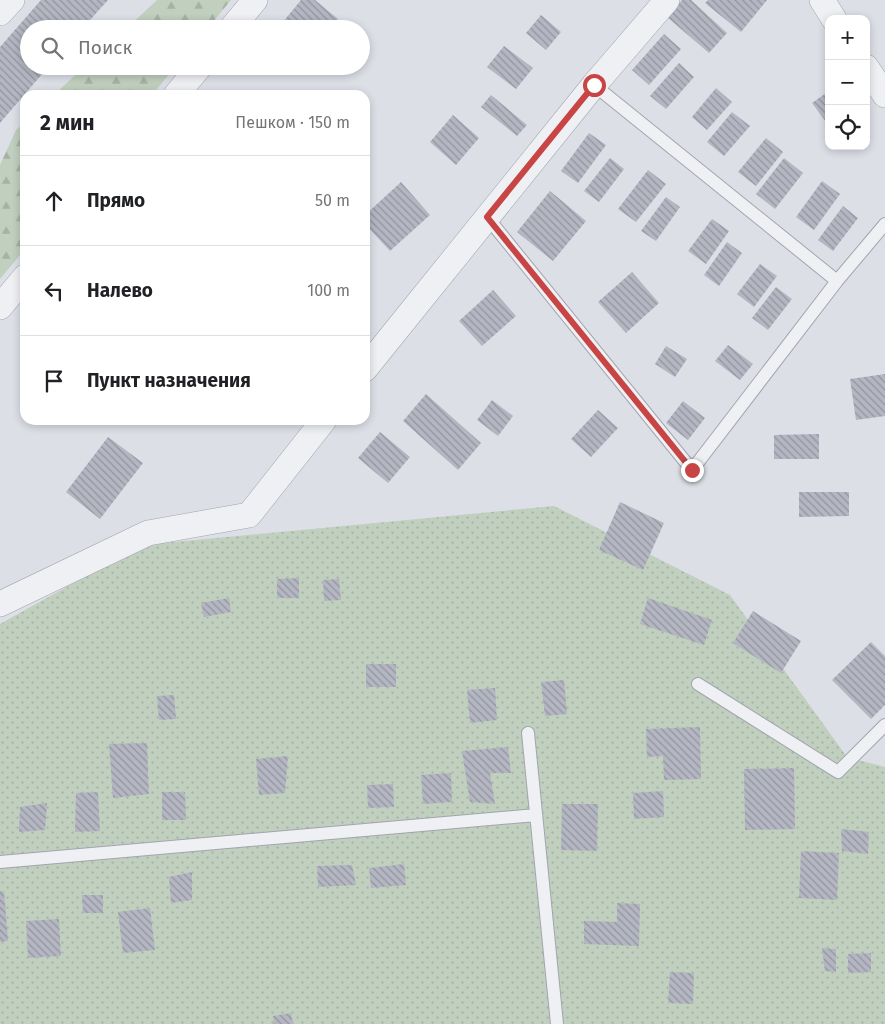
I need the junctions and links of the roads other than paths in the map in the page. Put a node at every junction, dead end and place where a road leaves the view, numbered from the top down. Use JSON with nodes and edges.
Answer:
{"nodes":[{"id":1,"x":12,"y":0,"type":"edge"},
{"id":2,"x":255,"y":0,"type":"edge"},
{"id":3,"x":667,"y":0,"type":"edge"},
{"id":4,"x":822,"y":0,"type":"edge"},
{"id":5,"x":0,"y":13,"type":"edge"},
{"id":6,"x":831,"y":15,"type":"edge"},
{"id":7,"x":238,"y":20,"type":"edge"},
{"id":8,"x":870,"y":73,"type":"edge"},
{"id":9,"x":193,"y":75,"type":"edge"},
{"id":10,"x":594,"y":85,"type":"junction"},
{"id":11,"x":180,"y":90,"type":"edge"},
{"id":12,"x":885,"y":94,"type":"edge"},
{"id":13,"x":487,"y":217,"type":"junction"},
{"id":14,"x":885,"y":224,"type":"edge"},
{"id":15,"x":836,"y":281,"type":"junction"},
{"id":16,"x":20,"y":283,"type":"edge"},
{"id":17,"x":0,"y":307,"type":"edge"},
{"id":18,"x":370,"y":363,"type":"edge"},
{"id":19,"x":320,"y":425,"type":"edge"},
{"id":20,"x":0,"y":604,"type":"edge"},
{"id":21,"x":698,"y":684,"type":"dead end"},
{"id":22,"x":885,"y":725,"type":"edge"},
{"id":23,"x":528,"y":733,"type":"dead end"},
{"id":24,"x":536,"y":815,"type":"junction"},
{"id":25,"x":0,"y":862,"type":"edge"},
{"id":26,"x":557,"y":1024,"type":"edge"}],
"edges":[{"from":1,"to":5,"type":"street"},
{"from":2,"to":7,"type":"street"},
{"from":3,"to":10,"type":"street"},
{"from":4,"to":6,"type":"street"},
{"from":8,"to":12,"type":"street"},
{"from":9,"to":11,"type":"street"},
{"from":10,"to":13,"type":"street"},
{"from":10,"to":15,"type":"lane"},
{"from":13,"to":15,"type":"lane"},
{"from":13,"to":18,"type":"street"},
{"from":14,"to":15,"type":"lane"},
{"from":16,"to":17,"type":"street"},
{"from":19,"to":20,"type":"street"},
{"from":21,"to":22,"type":"lane"},
{"from":23,"to":24,"type":"lane"},
{"from":24,"to":25,"type":"lane"},
{"from":24,"to":26,"type":"lane"}]}
